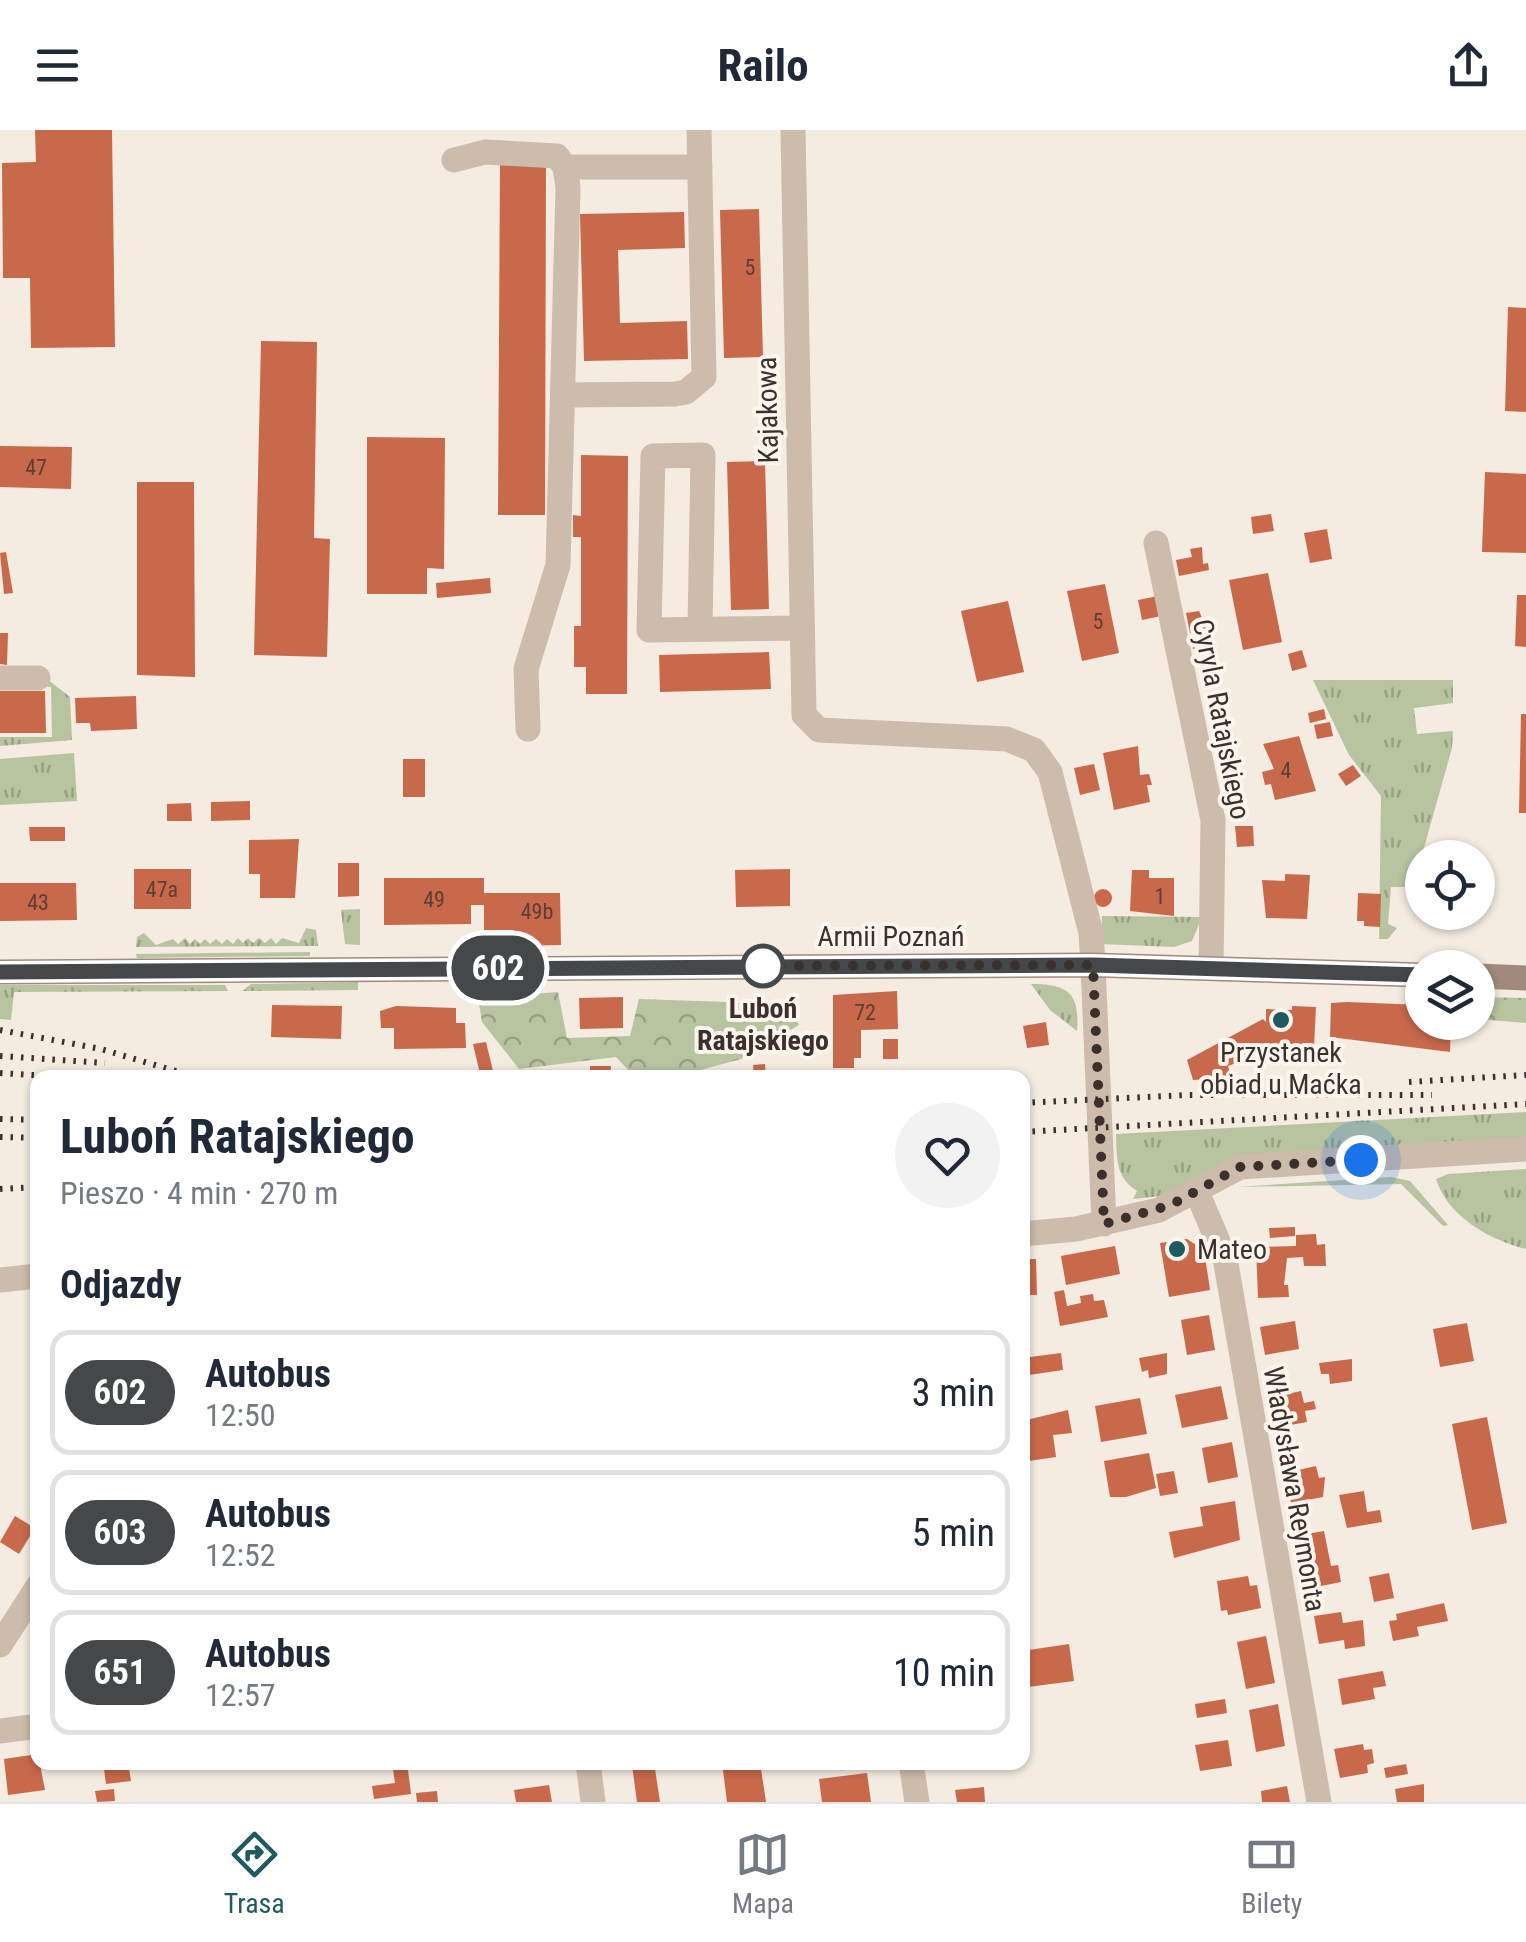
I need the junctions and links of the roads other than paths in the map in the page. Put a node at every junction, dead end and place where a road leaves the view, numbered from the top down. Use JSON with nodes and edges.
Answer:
{"nodes":[{"id":1,"x":699,"y":130,"type":"edge"},
{"id":2,"x":793,"y":130,"type":"edge"},
{"id":3,"x":454,"y":160,"type":"dead end"},
{"id":4,"x":565,"y":167,"type":"junction"},
{"id":5,"x":700,"y":167,"type":"junction"},
{"id":6,"x":565,"y":395,"type":"junction"},
{"id":7,"x":1156,"y":543,"type":"dead end"},
{"id":8,"x":801,"y":628,"type":"junction"},
{"id":9,"x":700,"y":629,"type":"junction"},
{"id":10,"x":0,"y":678,"type":"edge"},
{"id":11,"x":38,"y":678,"type":"dead end"},
{"id":12,"x":528,"y":730,"type":"dead end"},
{"id":13,"x":1093,"y":965,"type":"junction"},
{"id":14,"x":1210,"y":968,"type":"junction"},
{"id":15,"x":0,"y":972,"type":"edge"},
{"id":16,"x":1405,"y":974,"type":"edge"},
{"id":17,"x":1495,"y":977,"type":"edge"},
{"id":18,"x":1526,"y":978,"type":"edge"},
{"id":19,"x":1526,"y":1149,"type":"edge"},
{"id":20,"x":1197,"y":1192,"type":"junction"},
{"id":21,"x":1104,"y":1224,"type":"junction"},
{"id":22,"x":1030,"y":1233,"type":"edge"},
{"id":23,"x":30,"y":1277,"type":"edge"},
{"id":24,"x":0,"y":1280,"type":"edge"},
{"id":25,"x":30,"y":1598,"type":"edge"},
{"id":26,"x":0,"y":1645,"type":"edge"},
{"id":27,"x":30,"y":1727,"type":"edge"},
{"id":28,"x":0,"y":1731,"type":"edge"},
{"id":29,"x":589,"y":1770,"type":"edge"},
{"id":30,"x":912,"y":1770,"type":"edge"},
{"id":31,"x":593,"y":1802,"type":"edge"},
{"id":32,"x":917,"y":1802,"type":"edge"},
{"id":33,"x":1319,"y":1802,"type":"edge"}],
"edges":[{"from":1,"to":5,"type":"street"},
{"from":2,"to":8,"type":"street","name":"Kajakowa"},
{"from":3,"to":4,"type":"street"},
{"from":4,"to":5,"type":"street"},
{"from":4,"to":6,"type":"street"},
{"from":5,"to":6,"type":"street"},
{"from":6,"to":12,"type":"street"},
{"from":7,"to":14,"type":"street","name":"Cyryla Ratajskiego"},
{"from":8,"to":9,"type":"street"},
{"from":8,"to":13,"type":"street","name":"Kajakowa"},
{"from":9,"to":9,"type":"street"},
{"from":10,"to":11,"type":"street"},
{"from":13,"to":14,"type":"main road","name":"Armii Poznań"},
{"from":13,"to":15,"type":"main road","name":"Armii Poznań"},
{"from":13,"to":21,"type":"street"},
{"from":14,"to":16,"type":"main road","name":"Armii Poznań"},
{"from":17,"to":18,"type":"main road"},
{"from":19,"to":20,"type":"street"},
{"from":20,"to":21,"type":"street"},
{"from":20,"to":33,"type":"street","name":"Władysława Reymonta"},
{"from":21,"to":22,"type":"street"},
{"from":23,"to":24,"type":"street"},
{"from":25,"to":26,"type":"street"},
{"from":27,"to":28,"type":"street"},
{"from":29,"to":31,"type":"street"},
{"from":30,"to":32,"type":"street"}]}
